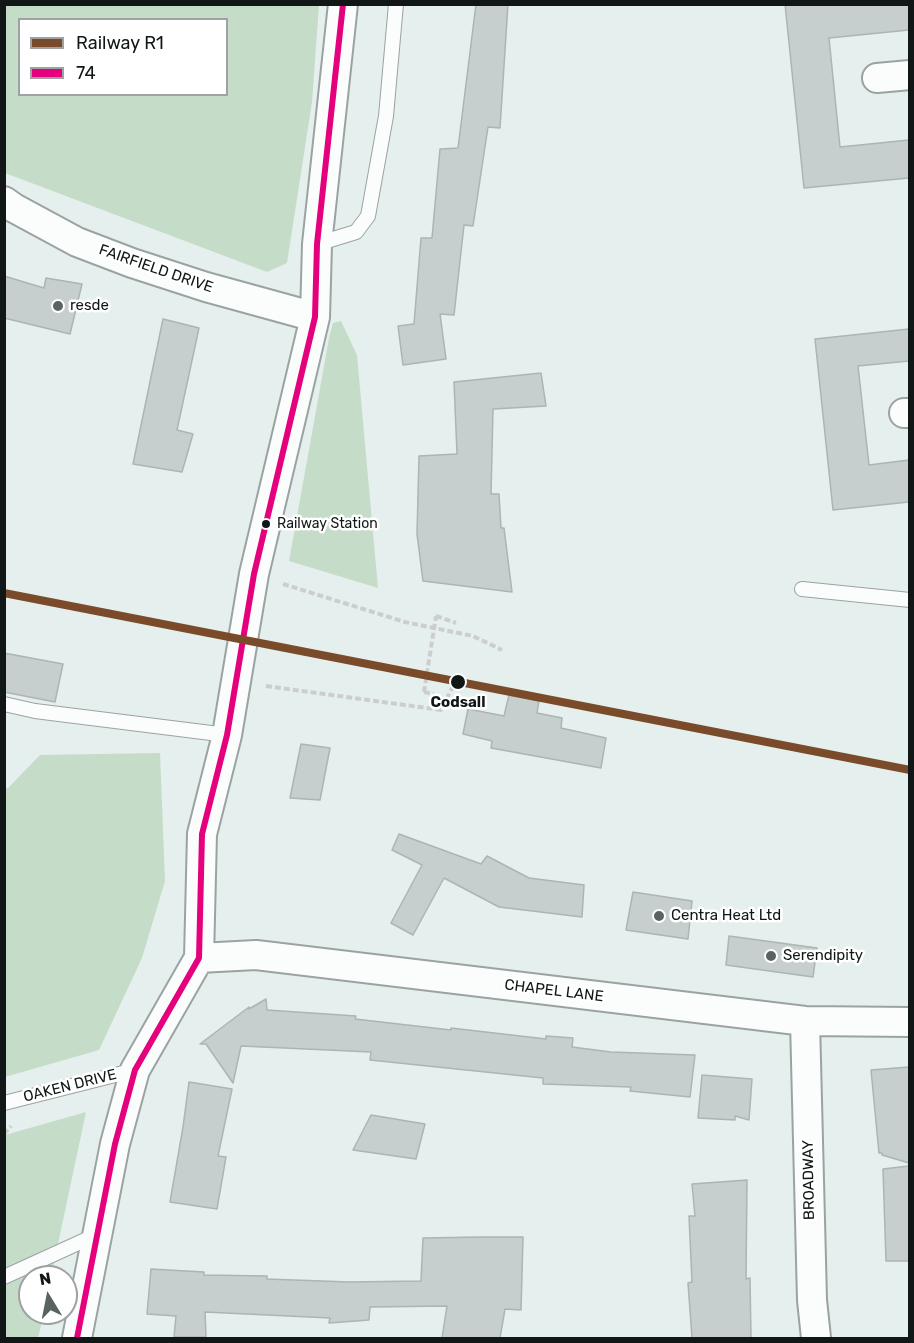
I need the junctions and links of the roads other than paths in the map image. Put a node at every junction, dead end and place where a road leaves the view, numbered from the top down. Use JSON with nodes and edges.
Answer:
{"nodes":[{"id":1,"x":343,"y":4,"type":"edge"},
{"id":2,"x":396,"y":4,"type":"edge"},
{"id":3,"x":909,"y":75,"type":"edge"},
{"id":4,"x":877,"y":78,"type":"dead end"},
{"id":5,"x":4,"y":201,"type":"edge"},
{"id":6,"x":317,"y":244,"type":"junction"},
{"id":7,"x":315,"y":317,"type":"junction"},
{"id":8,"x":802,"y":589,"type":"dead end"},
{"id":9,"x":909,"y":600,"type":"edge"},
{"id":10,"x":4,"y":704,"type":"edge"},
{"id":11,"x":227,"y":735,"type":"junction"},
{"id":12,"x":199,"y":958,"type":"junction"},
{"id":13,"x":805,"y":1021,"type":"junction"},
{"id":14,"x":909,"y":1022,"type":"edge"},
{"id":15,"x":135,"y":1070,"type":"junction"},
{"id":16,"x":4,"y":1103,"type":"edge"},
{"id":17,"x":96,"y":1235,"type":"junction"},
{"id":18,"x":4,"y":1277,"type":"edge"},
{"id":19,"x":77,"y":1338,"type":"edge"},
{"id":20,"x":816,"y":1338,"type":"edge"}],
"edges":[{"from":1,"to":6,"type":"street"},
{"from":2,"to":6,"type":"lane"},
{"from":3,"to":4,"type":"street"},
{"from":5,"to":7,"type":"street","name":"FAIRFIELD DRIVE"},
{"from":6,"to":7,"type":"street"},
{"from":7,"to":11,"type":"street"},
{"from":8,"to":9,"type":"lane"},
{"from":10,"to":11,"type":"lane"},
{"from":11,"to":12,"type":"street"},
{"from":12,"to":13,"type":"street","name":"CHAPEL LANE"},
{"from":12,"to":15,"type":"street"},
{"from":13,"to":14,"type":"street","name":"CHAPEL LANE"},
{"from":13,"to":20,"type":"street","name":"BROADWAY"},
{"from":15,"to":16,"type":"lane","name":"OAKEN DRIVE"},
{"from":15,"to":17,"type":"street"},
{"from":17,"to":18,"type":"lane"},
{"from":17,"to":19,"type":"street"}]}
